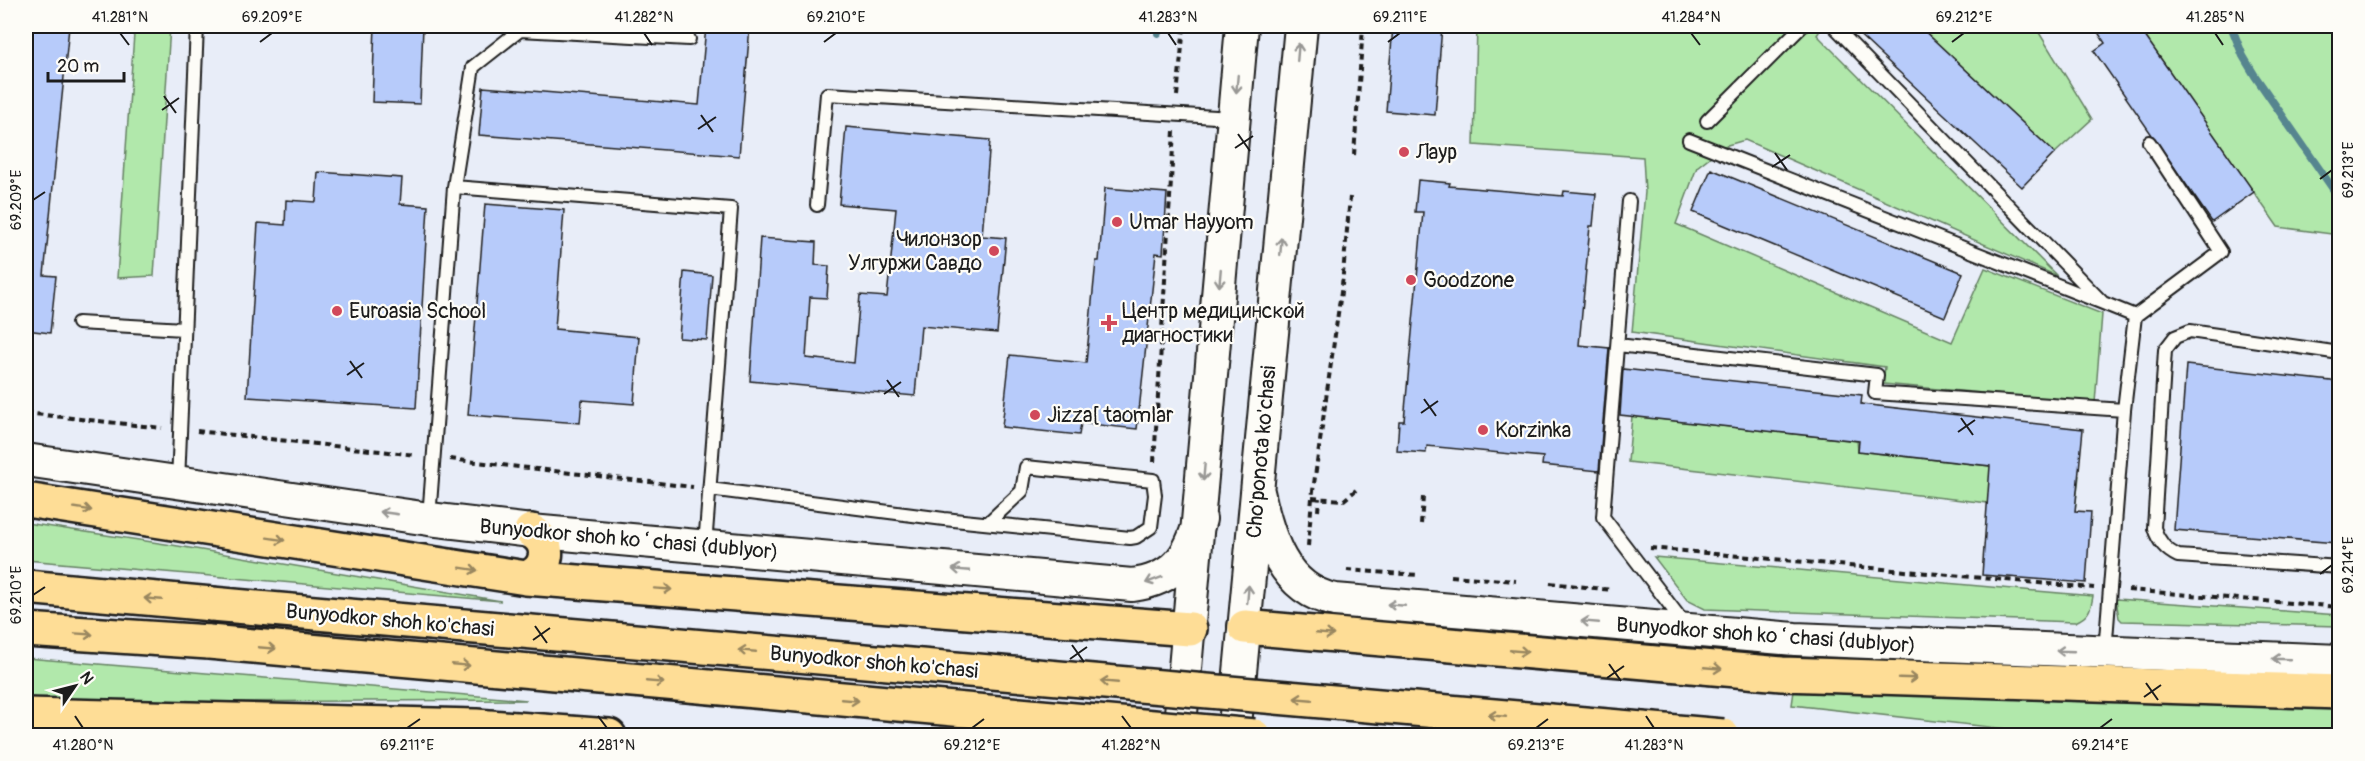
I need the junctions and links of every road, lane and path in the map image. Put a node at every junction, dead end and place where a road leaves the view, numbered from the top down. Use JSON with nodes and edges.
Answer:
{"nodes":[{"id":1,"x":197,"y":26,"type":"edge"},
{"id":2,"x":1184,"y":26,"type":"edge"},
{"id":3,"x":1242,"y":26,"type":"edge"},
{"id":4,"x":1301,"y":26,"type":"edge"},
{"id":5,"x":1363,"y":26,"type":"edge"},
{"id":6,"x":1802,"y":26,"type":"edge"},
{"id":7,"x":1834,"y":26,"type":"edge"},
{"id":8,"x":689,"y":39,"type":"dead end"},
{"id":9,"x":1175,"y":115,"type":"junction"},
{"id":10,"x":1234,"y":118,"type":"junction"},
{"id":11,"x":1707,"y":121,"type":"dead end"},
{"id":12,"x":1689,"y":140,"type":"dead end"},
{"id":13,"x":2149,"y":142,"type":"dead end"},
{"id":14,"x":1354,"y":155,"type":"dead end"},
{"id":15,"x":454,"y":187,"type":"junction"},
{"id":16,"x":1350,"y":197,"type":"dead end"},
{"id":17,"x":1629,"y":201,"type":"dead end"},
{"id":18,"x":817,"y":205,"type":"dead end"},
{"id":19,"x":2103,"y":303,"type":"junction"},
{"id":20,"x":2135,"y":316,"type":"junction"},
{"id":21,"x":78,"y":323,"type":"dead end"},
{"id":22,"x":184,"y":328,"type":"junction"},
{"id":23,"x":1618,"y":345,"type":"junction"},
{"id":24,"x":2340,"y":353,"type":"edge"},
{"id":25,"x":2124,"y":410,"type":"junction"},
{"id":26,"x":26,"y":413,"type":"edge"},
{"id":27,"x":180,"y":430,"type":"junction"},
{"id":28,"x":433,"y":457,"type":"junction"},
{"id":29,"x":26,"y":460,"type":"edge"},
{"id":30,"x":1153,"y":480,"type":"junction"},
{"id":31,"x":178,"y":482,"type":"junction"},
{"id":32,"x":709,"y":489,"type":"junction"},
{"id":33,"x":1356,"y":490,"type":"dead end"},
{"id":34,"x":1258,"y":492,"type":"junction"},
{"id":35,"x":1423,"y":497,"type":"dead end"},
{"id":36,"x":1312,"y":498,"type":"junction"},
{"id":37,"x":1319,"y":498,"type":"junction"},
{"id":38,"x":26,"y":500,"type":"edge"},
{"id":39,"x":1318,"y":511,"type":"dead end"},
{"id":40,"x":429,"y":519,"type":"junction"},
{"id":41,"x":1200,"y":519,"type":"junction"},
{"id":42,"x":988,"y":523,"type":"junction"},
{"id":43,"x":1421,"y":524,"type":"dead end"},
{"id":44,"x":531,"y":531,"type":"junction"},
{"id":45,"x":1627,"y":546,"type":"junction"},
{"id":46,"x":705,"y":547,"type":"junction"},
{"id":47,"x":1312,"y":554,"type":"dead end"},
{"id":48,"x":2340,"y":567,"type":"edge"},
{"id":49,"x":1344,"y":570,"type":"dead end"},
{"id":50,"x":1418,"y":575,"type":"dead end"},
{"id":51,"x":1451,"y":576,"type":"dead end"},
{"id":52,"x":526,"y":578,"type":"junction"},
{"id":53,"x":1516,"y":581,"type":"dead end"},
{"id":54,"x":1550,"y":584,"type":"dead end"},
{"id":55,"x":26,"y":587,"type":"edge"},
{"id":56,"x":2110,"y":589,"type":"junction"},
{"id":57,"x":1612,"y":590,"type":"dead end"},
{"id":58,"x":2340,"y":607,"type":"edge"},
{"id":59,"x":1245,"y":627,"type":"junction"},
{"id":60,"x":1190,"y":629,"type":"junction"},
{"id":61,"x":26,"y":630,"type":"edge"},
{"id":62,"x":1690,"y":631,"type":"junction"},
{"id":63,"x":2104,"y":652,"type":"junction"},
{"id":64,"x":2340,"y":661,"type":"edge"},
{"id":65,"x":2340,"y":692,"type":"edge"},
{"id":66,"x":26,"y":715,"type":"edge"},
{"id":67,"x":609,"y":735,"type":"edge"},
{"id":68,"x":1179,"y":735,"type":"edge"},
{"id":69,"x":1234,"y":735,"type":"edge"},
{"id":70,"x":1254,"y":735,"type":"edge"},
{"id":71,"x":1723,"y":735,"type":"edge"}],
"edges":[{"from":1,"to":22,"type":"lane"},
{"from":2,"to":9,"type":"path"},
{"from":3,"to":10,"type":"street","one_way":true},
{"from":34,"to":4,"type":"street","name":"Cho'ponota ko'chasi","one_way":true},
{"from":5,"to":14,"type":"path"},
{"from":6,"to":11,"type":"lane"},
{"from":7,"to":19,"type":"lane"},
{"from":8,"to":15,"type":"lane"},
{"from":9,"to":10,"type":"lane"},
{"from":9,"to":18,"type":"lane"},
{"from":9,"to":30,"type":"path"},
{"from":10,"to":41,"type":"street","one_way":true},
{"from":12,"to":19,"type":"lane"},
{"from":13,"to":20,"type":"lane"},
{"from":15,"to":28,"type":"lane"},
{"from":15,"to":32,"type":"lane"},
{"from":16,"to":36,"type":"path"},
{"from":17,"to":23,"type":"lane"},
{"from":19,"to":20,"type":"lane"},
{"from":20,"to":25,"type":"lane"},
{"from":21,"to":22,"type":"lane"},
{"from":22,"to":27,"type":"lane"},
{"from":23,"to":25,"type":"lane"},
{"from":23,"to":45,"type":"lane"},
{"from":24,"to":48,"type":"lane"},
{"from":25,"to":56,"type":"lane"},
{"from":26,"to":27,"type":"path"},
{"from":27,"to":28,"type":"path"},
{"from":27,"to":31,"type":"lane"},
{"from":28,"to":32,"type":"path"},
{"from":28,"to":40,"type":"lane"},
{"from":29,"to":31,"type":"street","name":"Bunyodkor shoh koʻchasi (dublyor)"},
{"from":30,"to":42,"type":"lane"},
{"from":30,"to":42,"type":"lane"},
{"from":40,"to":31,"type":"street","name":"Bunyodkor shoh koʻchasi (dublyor)","one_way":true},
{"from":32,"to":42,"type":"lane"},
{"from":32,"to":46,"type":"lane"},
{"from":33,"to":37,"type":"path"},
{"from":59,"to":34,"type":"street","name":"Cho'ponota ko'chasi","one_way":true},
{"from":62,"to":34,"type":"street","name":"Bunyodkor shoh koʻchasi (dublyor)","one_way":true},
{"from":35,"to":43,"type":"path"},
{"from":36,"to":37,"type":"path"},
{"from":36,"to":47,"type":"path"},
{"from":37,"to":39,"type":"path"},
{"from":38,"to":52,"type":"main road","one_way":true},
{"from":40,"to":44,"type":"street","name":"Bunyodkor shoh koʻchasi (dublyor)"},
{"from":41,"to":46,"type":"street","name":"Bunyodkor shoh koʻchasi (dublyor)","one_way":true},
{"from":41,"to":60,"type":"street"},
{"from":44,"to":46,"type":"street","name":"Bunyodkor shoh koʻchasi (dublyor)"},
{"from":44,"to":52,"type":"main road"},
{"from":45,"to":56,"type":"path"},
{"from":45,"to":62,"type":"lane"},
{"from":49,"to":50,"type":"path"},
{"from":51,"to":53,"type":"path"},
{"from":52,"to":60,"type":"main road","one_way":true},
{"from":54,"to":57,"type":"path"},
{"from":71,"to":55,"type":"main road","name":"Bunyodkor shoh ko'chasi","one_way":true,"bridge":true},
{"from":56,"to":58,"type":"path"},
{"from":56,"to":63,"type":"lane"},
{"from":59,"to":65,"type":"main road","one_way":true},
{"from":59,"to":69,"type":"street","name":"Cho'ponota ko'chasi"},
{"from":60,"to":68,"type":"street"},
{"from":61,"to":70,"type":"main road","name":"Bunyodkor shoh ko'chasi","one_way":true,"bridge":true},
{"from":63,"to":62,"type":"street","name":"Bunyodkor shoh koʻchasi (dublyor)","one_way":true},
{"from":64,"to":63,"type":"street","name":"Bunyodkor shoh koʻchasi (dublyor)","one_way":true},
{"from":66,"to":67,"type":"main road"}]}
